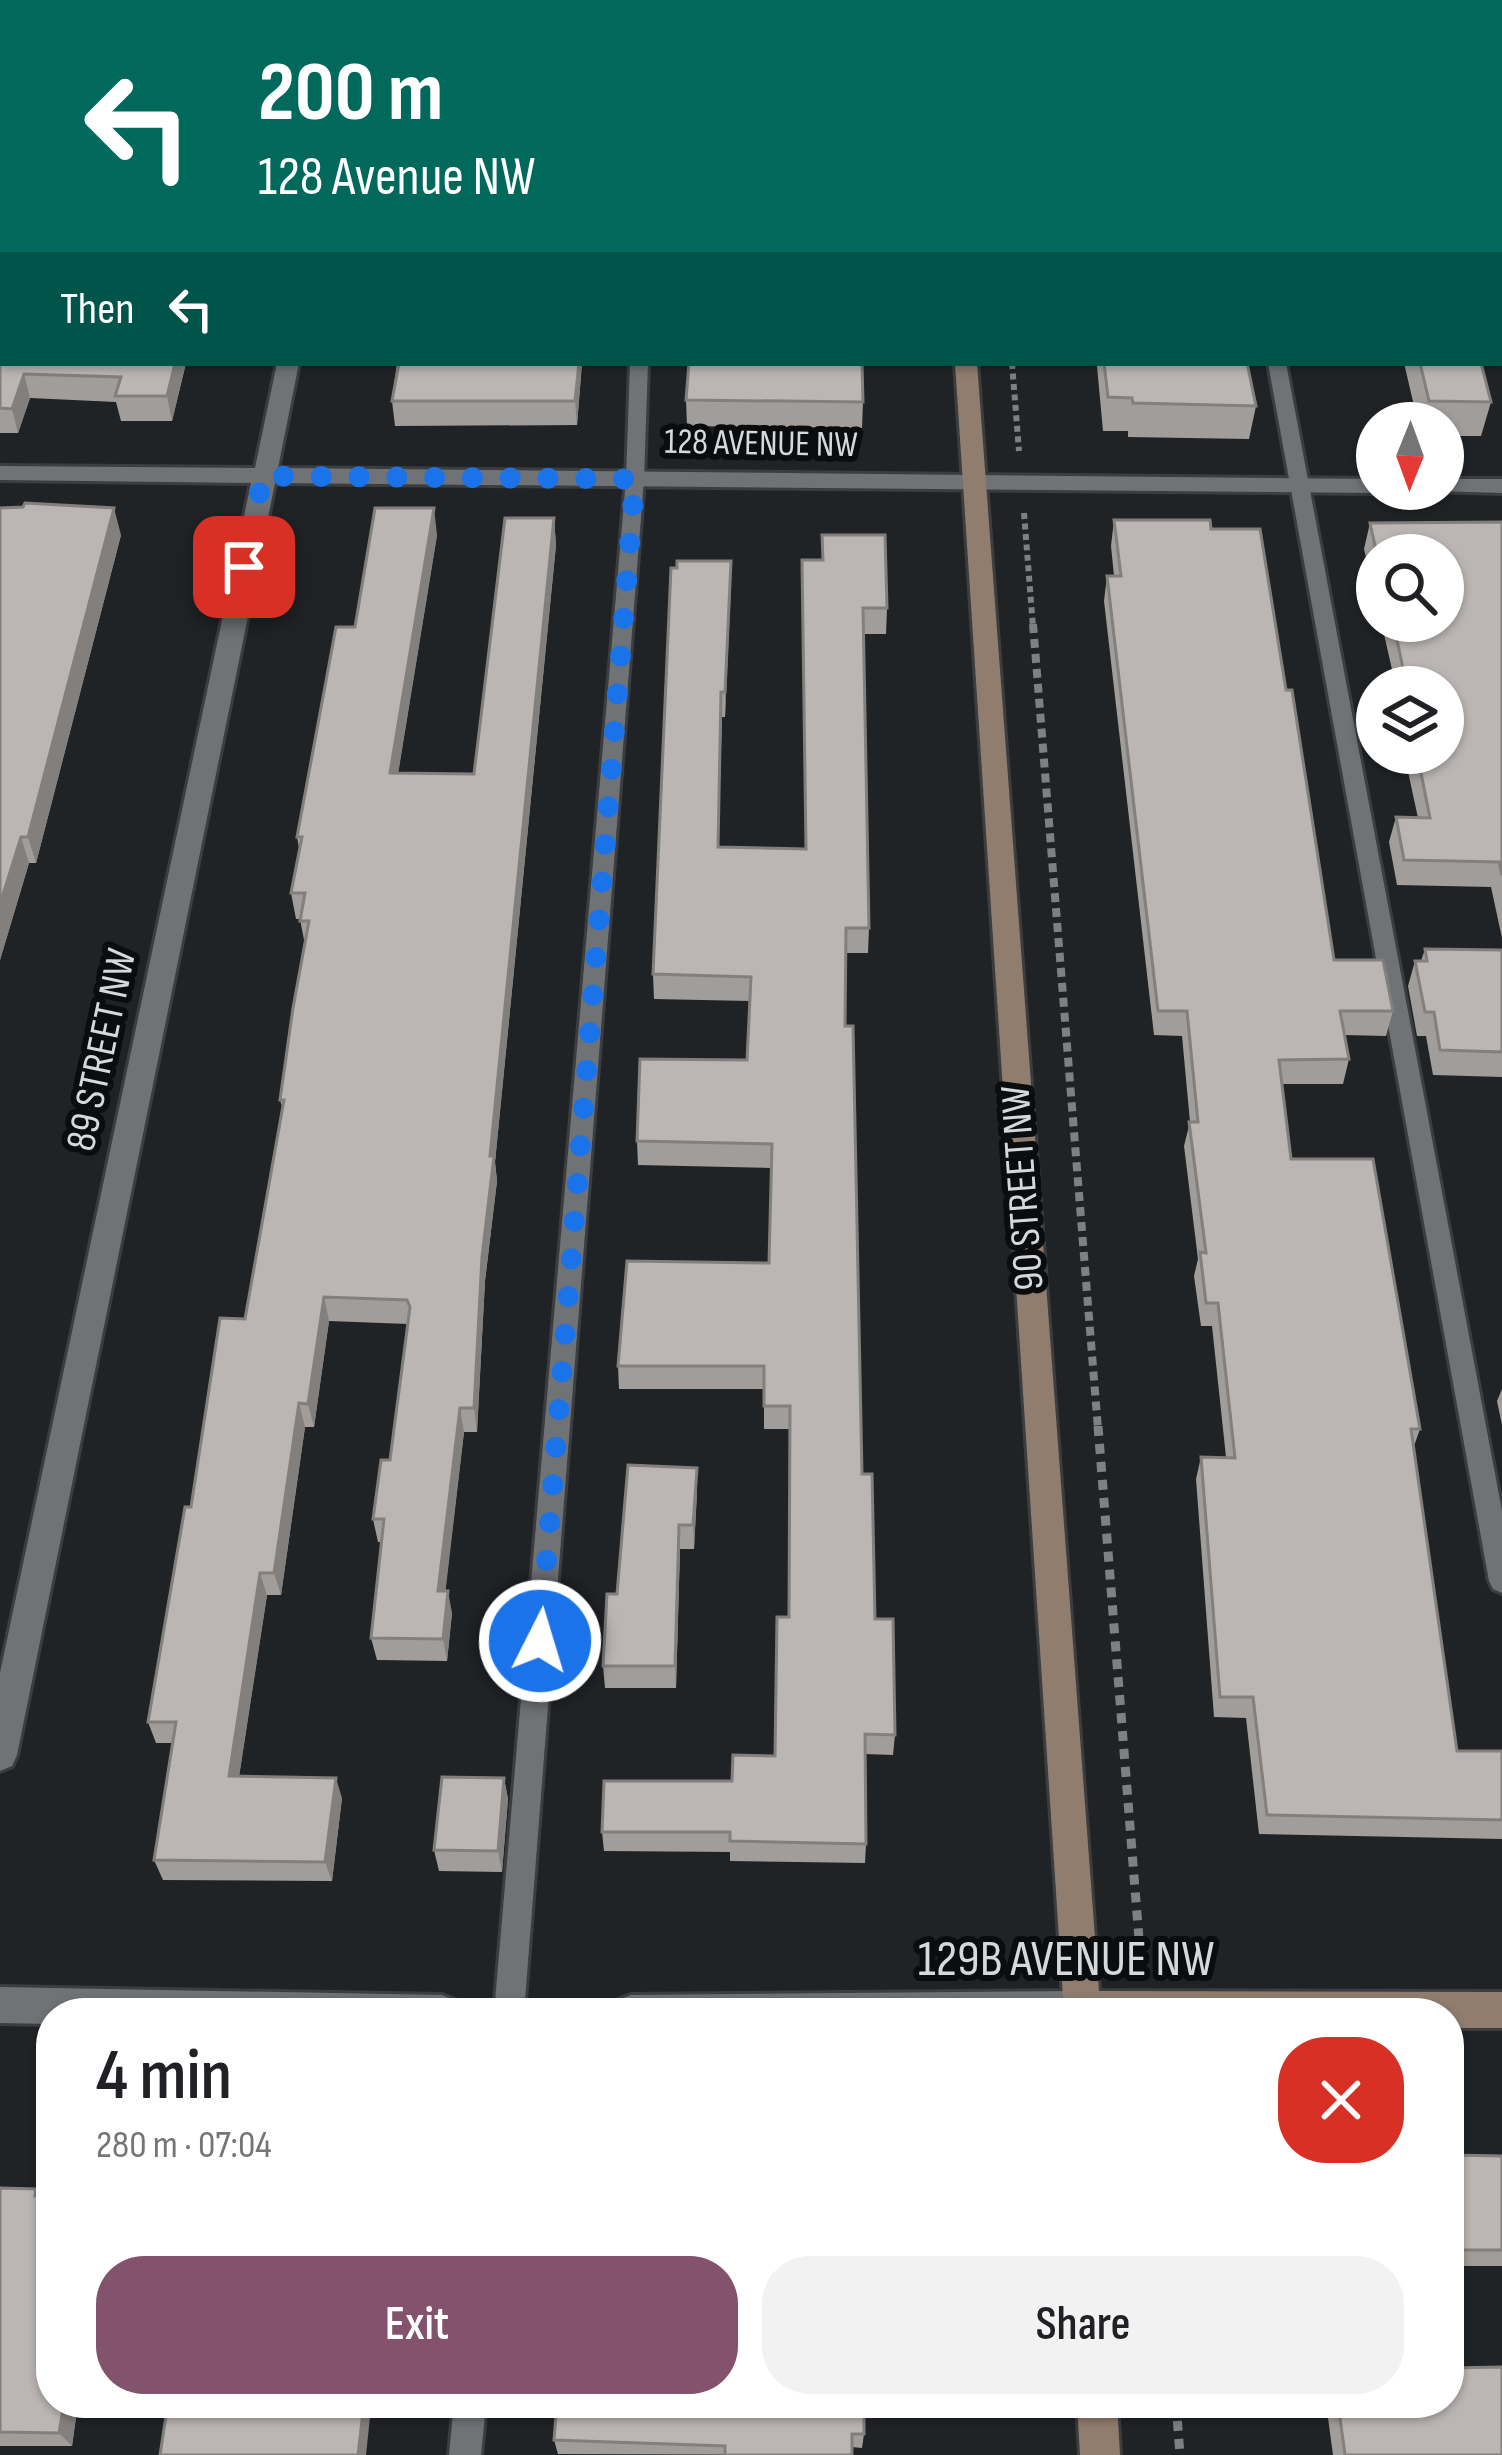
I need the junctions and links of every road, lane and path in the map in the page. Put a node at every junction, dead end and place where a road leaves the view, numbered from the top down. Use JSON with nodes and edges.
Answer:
{"nodes":[{"id":1,"x":287,"y":366,"type":"edge"},
{"id":2,"x":640,"y":366,"type":"edge"},
{"id":3,"x":967,"y":366,"type":"edge"},
{"id":4,"x":1012,"y":366,"type":"edge"},
{"id":5,"x":1278,"y":366,"type":"edge"},
{"id":6,"x":0,"y":473,"type":"edge"},
{"id":7,"x":263,"y":476,"type":"junction"},
{"id":8,"x":635,"y":479,"type":"junction"},
{"id":9,"x":973,"y":483,"type":"junction"},
{"id":10,"x":1022,"y":483,"type":"junction"},
{"id":11,"x":1301,"y":486,"type":"junction"},
{"id":12,"x":1356,"y":486,"type":"edge"},
{"id":13,"x":1464,"y":486,"type":"edge"},
{"id":14,"x":1502,"y":486,"type":"edge"},
{"id":15,"x":1502,"y":1581,"type":"edge"},
{"id":16,"x":0,"y":1755,"type":"edge"},
{"id":17,"x":510,"y":1998,"type":"edge"},
{"id":18,"x":1081,"y":1998,"type":"edge"},
{"id":19,"x":1143,"y":1998,"type":"edge"},
{"id":20,"x":0,"y":2006,"type":"edge"},
{"id":21,"x":36,"y":2007,"type":"edge"},
{"id":22,"x":1464,"y":2010,"type":"edge"},
{"id":23,"x":1502,"y":2010,"type":"edge"},
{"id":24,"x":469,"y":2418,"type":"edge"},
{"id":25,"x":1098,"y":2418,"type":"edge"},
{"id":26,"x":1177,"y":2418,"type":"edge"},
{"id":27,"x":465,"y":2455,"type":"edge"},
{"id":28,"x":1100,"y":2455,"type":"edge"},
{"id":29,"x":1180,"y":2455,"type":"edge"}],
"edges":[{"from":1,"to":7,"type":"street","name":"89 STREET NW"},
{"from":2,"to":8,"type":"lane"},
{"from":3,"to":9,"type":"street","name":"90 STREET NW"},
{"from":4,"to":10,"type":"path"},
{"from":5,"to":11,"type":"lane"},
{"from":6,"to":7,"type":"street","name":"128 AVENUE NW"},
{"from":7,"to":8,"type":"street","name":"128 AVENUE NW"},
{"from":7,"to":16,"type":"street","name":"89 STREET NW"},
{"from":8,"to":9,"type":"street","name":"128 AVENUE NW"},
{"from":8,"to":17,"type":"lane"},
{"from":9,"to":10,"type":"street","name":"128 AVENUE NW"},
{"from":9,"to":18,"type":"street","name":"90 STREET NW"},
{"from":10,"to":11,"type":"street","name":"128 AVENUE NW"},
{"from":10,"to":19,"type":"path"},
{"from":11,"to":12,"type":"street","name":"128 AVENUE NW"},
{"from":11,"to":15,"type":"lane"},
{"from":13,"to":14,"type":"street"},
{"from":20,"to":21,"type":"street"},
{"from":22,"to":23,"type":"street","name":"129B AVENUE NW"},
{"from":24,"to":27,"type":"lane"},
{"from":25,"to":28,"type":"street"},
{"from":26,"to":29,"type":"path"}]}
